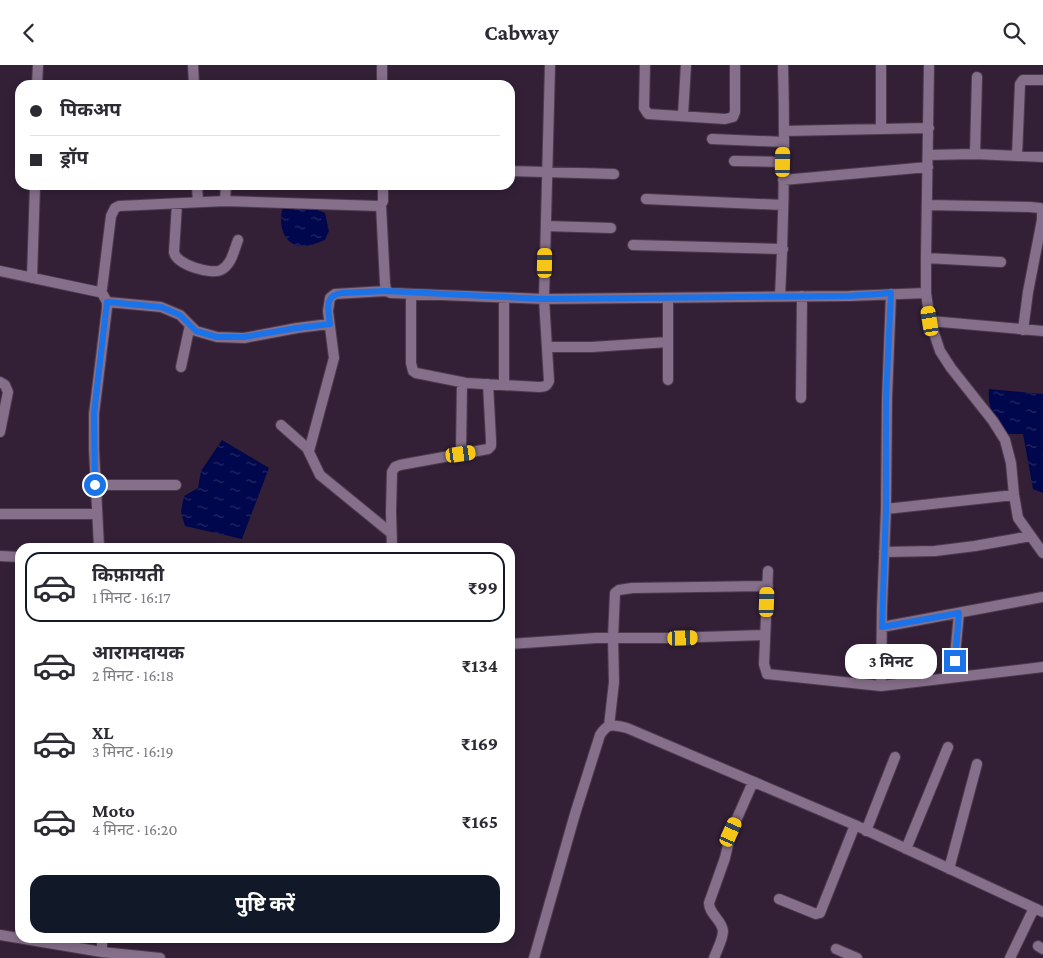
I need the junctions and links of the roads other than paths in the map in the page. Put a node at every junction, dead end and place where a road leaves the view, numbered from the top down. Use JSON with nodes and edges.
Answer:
{"nodes":[{"id":1,"x":38,"y":65,"type":"edge"},
{"id":2,"x":193,"y":65,"type":"edge"},
{"id":3,"x":382,"y":65,"type":"edge"},
{"id":4,"x":550,"y":65,"type":"edge"},
{"id":5,"x":645,"y":65,"type":"edge"},
{"id":6,"x":686,"y":65,"type":"edge"},
{"id":7,"x":735,"y":65,"type":"edge"},
{"id":8,"x":783,"y":65,"type":"edge"},
{"id":9,"x":881,"y":65,"type":"edge"},
{"id":10,"x":929,"y":65,"type":"edge"},
{"id":11,"x":977,"y":77,"type":"dead end"},
{"id":12,"x":37,"y":80,"type":"edge"},
{"id":13,"x":194,"y":80,"type":"edge"},
{"id":14,"x":382,"y":80,"type":"edge"},
{"id":15,"x":1043,"y":80,"type":"edge"},
{"id":16,"x":683,"y":115,"type":"junction"},
{"id":17,"x":928,"y":128,"type":"junction"},
{"id":18,"x":881,"y":129,"type":"junction"},
{"id":19,"x":784,"y":131,"type":"junction"},
{"id":20,"x":712,"y":139,"type":"dead end"},
{"id":21,"x":784,"y":141,"type":"junction"},
{"id":22,"x":975,"y":154,"type":"junction"},
{"id":23,"x":928,"y":155,"type":"junction"},
{"id":24,"x":1017,"y":156,"type":"junction"},
{"id":25,"x":1043,"y":157,"type":"edge"},
{"id":26,"x":734,"y":161,"type":"dead end"},
{"id":27,"x":783,"y":162,"type":"junction"},
{"id":28,"x":928,"y":167,"type":"junction"},
{"id":29,"x":515,"y":171,"type":"edge"},
{"id":30,"x":548,"y":173,"type":"junction"},
{"id":31,"x":614,"y":174,"type":"dead end"},
{"id":32,"x":783,"y":180,"type":"junction"},
{"id":33,"x":36,"y":190,"type":"edge"},
{"id":34,"x":197,"y":190,"type":"edge"},
{"id":35,"x":226,"y":190,"type":"edge"},
{"id":36,"x":382,"y":190,"type":"edge"},
{"id":37,"x":646,"y":199,"type":"dead end"},
{"id":38,"x":225,"y":201,"type":"junction"},
{"id":39,"x":198,"y":202,"type":"junction"},
{"id":40,"x":177,"y":204,"type":"junction"},
{"id":41,"x":381,"y":205,"type":"junction"},
{"id":42,"x":783,"y":205,"type":"junction"},
{"id":43,"x":927,"y":205,"type":"junction"},
{"id":44,"x":546,"y":226,"type":"junction"},
{"id":45,"x":611,"y":228,"type":"dead end"},
{"id":46,"x":238,"y":240,"type":"dead end"},
{"id":47,"x":633,"y":245,"type":"dead end"},
{"id":48,"x":783,"y":249,"type":"junction"},
{"id":49,"x":926,"y":257,"type":"junction"},
{"id":50,"x":1001,"y":261,"type":"dead end"},
{"id":51,"x":0,"y":271,"type":"edge"},
{"id":52,"x":32,"y":278,"type":"junction"},
{"id":53,"x":102,"y":291,"type":"junction"},
{"id":54,"x":386,"y":291,"type":"junction"},
{"id":55,"x":891,"y":293,"type":"junction"},
{"id":56,"x":926,"y":293,"type":"junction"},
{"id":57,"x":411,"y":294,"type":"junction"},
{"id":58,"x":780,"y":296,"type":"junction"},
{"id":59,"x":802,"y":296,"type":"junction"},
{"id":60,"x":504,"y":298,"type":"junction"},
{"id":61,"x":668,"y":298,"type":"junction"},
{"id":62,"x":544,"y":299,"type":"junction"},
{"id":63,"x":107,"y":302,"type":"junction"},
{"id":64,"x":930,"y":321,"type":"junction"},
{"id":65,"x":330,"y":324,"type":"junction"},
{"id":66,"x":190,"y":325,"type":"junction"},
{"id":67,"x":1024,"y":330,"type":"junction"},
{"id":68,"x":1043,"y":331,"type":"edge"},
{"id":69,"x":668,"y":342,"type":"junction"},
{"id":70,"x":547,"y":347,"type":"junction"},
{"id":71,"x":181,"y":367,"type":"dead end"},
{"id":72,"x":668,"y":379,"type":"dead end"},
{"id":73,"x":0,"y":382,"type":"edge"},
{"id":74,"x":462,"y":382,"type":"junction"},
{"id":75,"x":488,"y":384,"type":"junction"},
{"id":76,"x":504,"y":384,"type":"junction"},
{"id":77,"x":801,"y":398,"type":"dead end"},
{"id":78,"x":281,"y":425,"type":"dead end"},
{"id":79,"x":0,"y":432,"type":"edge"},
{"id":80,"x":309,"y":451,"type":"junction"},
{"id":81,"x":461,"y":454,"type":"junction"},
{"id":82,"x":95,"y":485,"type":"junction"},
{"id":83,"x":176,"y":485,"type":"dead end"},
{"id":84,"x":1014,"y":495,"type":"junction"},
{"id":85,"x":886,"y":509,"type":"junction"},
{"id":86,"x":0,"y":514,"type":"edge"},
{"id":87,"x":96,"y":514,"type":"junction"},
{"id":88,"x":391,"y":533,"type":"junction"},
{"id":89,"x":1031,"y":536,"type":"junction"},
{"id":90,"x":99,"y":543,"type":"edge"},
{"id":91,"x":392,"y":543,"type":"edge"},
{"id":92,"x":884,"y":552,"type":"junction"},
{"id":93,"x":1043,"y":553,"type":"edge"},
{"id":94,"x":0,"y":557,"type":"edge"},
{"id":95,"x":15,"y":557,"type":"edge"},
{"id":96,"x":768,"y":571,"type":"dead end"},
{"id":97,"x":768,"y":586,"type":"junction"},
{"id":98,"x":1043,"y":597,"type":"edge"},
{"id":99,"x":959,"y":613,"type":"junction"},
{"id":100,"x":882,"y":627,"type":"junction"},
{"id":101,"x":766,"y":635,"type":"junction"},
{"id":102,"x":613,"y":638,"type":"junction"},
{"id":103,"x":515,"y":643,"type":"edge"},
{"id":104,"x":1043,"y":667,"type":"edge"},
{"id":105,"x":953,"y":677,"type":"junction"},
{"id":106,"x":881,"y":686,"type":"junction"},
{"id":107,"x":609,"y":726,"type":"junction"},
{"id":108,"x":948,"y":747,"type":"dead end"},
{"id":109,"x":895,"y":757,"type":"dead end"},
{"id":110,"x":976,"y":764,"type":"dead end"},
{"id":111,"x":753,"y":782,"type":"junction"},
{"id":112,"x":855,"y":825,"type":"junction"},
{"id":113,"x":866,"y":831,"type":"junction"},
{"id":114,"x":906,"y":849,"type":"junction"},
{"id":115,"x":949,"y":869,"type":"junction"},
{"id":116,"x":779,"y":899,"type":"dead end"},
{"id":117,"x":1038,"y":910,"type":"edge"},
{"id":118,"x":0,"y":935,"type":"edge"},
{"id":119,"x":15,"y":938,"type":"edge"},
{"id":120,"x":48,"y":943,"type":"edge"},
{"id":121,"x":102,"y":943,"type":"edge"},
{"id":122,"x":836,"y":949,"type":"dead end"},
{"id":123,"x":102,"y":952,"type":"junction"},
{"id":124,"x":160,"y":958,"type":"edge"},
{"id":125,"x":534,"y":958,"type":"edge"},
{"id":126,"x":714,"y":958,"type":"edge"},
{"id":127,"x":857,"y":958,"type":"edge"},
{"id":128,"x":1010,"y":958,"type":"edge"}],
"edges":[{"from":1,"to":12,"type":"street"},
{"from":2,"to":13,"type":"street"},
{"from":3,"to":14,"type":"street"},
{"from":4,"to":30,"type":"street"},
{"from":5,"to":16,"type":"street"},
{"from":6,"to":16,"type":"street"},
{"from":7,"to":16,"type":"street"},
{"from":8,"to":19,"type":"street"},
{"from":9,"to":18,"type":"street"},
{"from":10,"to":17,"type":"street"},
{"from":11,"to":22,"type":"street"},
{"from":15,"to":24,"type":"street"},
{"from":17,"to":18,"type":"street"},
{"from":17,"to":23,"type":"street"},
{"from":18,"to":19,"type":"street"},
{"from":19,"to":21,"type":"street"},
{"from":20,"to":21,"type":"street"},
{"from":21,"to":27,"type":"street"},
{"from":22,"to":23,"type":"street"},
{"from":22,"to":24,"type":"street"},
{"from":23,"to":28,"type":"street"},
{"from":24,"to":25,"type":"street"},
{"from":26,"to":27,"type":"street"},
{"from":27,"to":32,"type":"street"},
{"from":28,"to":32,"type":"street"},
{"from":28,"to":43,"type":"street"},
{"from":29,"to":30,"type":"street"},
{"from":30,"to":31,"type":"street"},
{"from":30,"to":44,"type":"street"},
{"from":32,"to":42,"type":"street"},
{"from":33,"to":52,"type":"street"},
{"from":34,"to":39,"type":"street"},
{"from":35,"to":38,"type":"street"},
{"from":36,"to":41,"type":"street"},
{"from":37,"to":42,"type":"street"},
{"from":38,"to":39,"type":"street"},
{"from":38,"to":41,"type":"street"},
{"from":39,"to":40,"type":"street"},
{"from":40,"to":46,"type":"street"},
{"from":40,"to":53,"type":"street"},
{"from":41,"to":54,"type":"street"},
{"from":42,"to":48,"type":"street"},
{"from":43,"to":49,"type":"street"},
{"from":43,"to":67,"type":"street"},
{"from":44,"to":45,"type":"street"},
{"from":44,"to":62,"type":"street"},
{"from":47,"to":48,"type":"street"},
{"from":48,"to":58,"type":"street"},
{"from":49,"to":50,"type":"street"},
{"from":49,"to":56,"type":"street"},
{"from":51,"to":52,"type":"street"},
{"from":52,"to":53,"type":"street"},
{"from":53,"to":63,"type":"street"},
{"from":54,"to":57,"type":"street"},
{"from":54,"to":65,"type":"street"},
{"from":55,"to":56,"type":"street"},
{"from":55,"to":59,"type":"street"},
{"from":55,"to":85,"type":"street"},
{"from":56,"to":64,"type":"street"},
{"from":57,"to":60,"type":"street"},
{"from":57,"to":74,"type":"street"},
{"from":58,"to":59,"type":"street"},
{"from":58,"to":61,"type":"street"},
{"from":59,"to":77,"type":"street"},
{"from":60,"to":62,"type":"street"},
{"from":60,"to":76,"type":"street"},
{"from":61,"to":62,"type":"street"},
{"from":61,"to":69,"type":"street"},
{"from":62,"to":70,"type":"street"},
{"from":63,"to":66,"type":"street"},
{"from":63,"to":82,"type":"street"},
{"from":64,"to":67,"type":"street"},
{"from":64,"to":84,"type":"street"},
{"from":65,"to":66,"type":"street"},
{"from":65,"to":80,"type":"street"},
{"from":66,"to":71,"type":"street"},
{"from":67,"to":68,"type":"street"},
{"from":69,"to":70,"type":"street"},
{"from":69,"to":72,"type":"street"},
{"from":70,"to":76,"type":"street"},
{"from":73,"to":79,"type":"street"},
{"from":74,"to":75,"type":"street"},
{"from":74,"to":81,"type":"street"},
{"from":75,"to":76,"type":"street"},
{"from":75,"to":81,"type":"street"},
{"from":78,"to":80,"type":"street"},
{"from":80,"to":88,"type":"street"},
{"from":81,"to":88,"type":"street"},
{"from":82,"to":83,"type":"street"},
{"from":82,"to":87,"type":"street"},
{"from":84,"to":85,"type":"street"},
{"from":84,"to":89,"type":"street"},
{"from":85,"to":92,"type":"street"},
{"from":86,"to":87,"type":"street"},
{"from":87,"to":90,"type":"street"},
{"from":88,"to":91,"type":"street"},
{"from":89,"to":92,"type":"street"},
{"from":89,"to":93,"type":"street"},
{"from":92,"to":100,"type":"street"},
{"from":94,"to":95,"type":"street"},
{"from":96,"to":97,"type":"street"},
{"from":97,"to":101,"type":"street"},
{"from":97,"to":102,"type":"street"},
{"from":98,"to":99,"type":"street"},
{"from":99,"to":100,"type":"street"},
{"from":99,"to":105,"type":"street"},
{"from":100,"to":106,"type":"street"},
{"from":101,"to":102,"type":"street"},
{"from":101,"to":106,"type":"street"},
{"from":102,"to":103,"type":"street"},
{"from":102,"to":107,"type":"street"},
{"from":104,"to":105,"type":"street"},
{"from":105,"to":106,"type":"street"},
{"from":107,"to":111,"type":"street"},
{"from":107,"to":125,"type":"street"},
{"from":108,"to":114,"type":"street"},
{"from":109,"to":113,"type":"street"},
{"from":110,"to":115,"type":"street"},
{"from":111,"to":112,"type":"street"},
{"from":111,"to":126,"type":"street"},
{"from":112,"to":113,"type":"street"},
{"from":112,"to":116,"type":"street"},
{"from":113,"to":114,"type":"street"},
{"from":114,"to":115,"type":"street"},
{"from":115,"to":117,"type":"street"},
{"from":117,"to":128,"type":"street"},
{"from":118,"to":119,"type":"street"},
{"from":120,"to":123,"type":"street"},
{"from":121,"to":123,"type":"street"},
{"from":122,"to":127,"type":"street"},
{"from":123,"to":124,"type":"street"}]}
